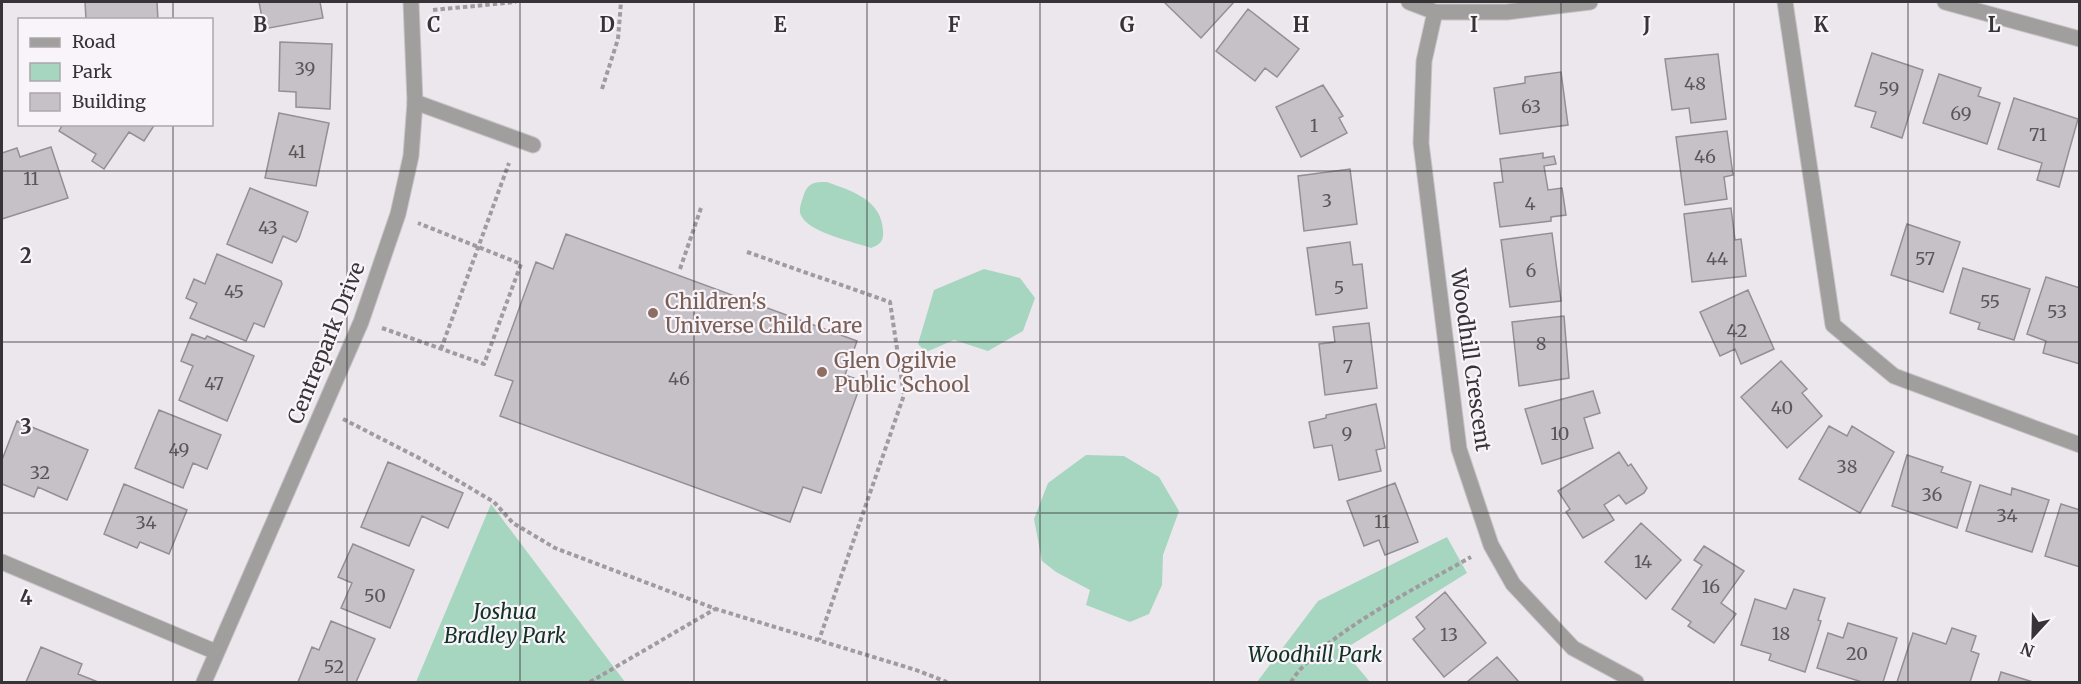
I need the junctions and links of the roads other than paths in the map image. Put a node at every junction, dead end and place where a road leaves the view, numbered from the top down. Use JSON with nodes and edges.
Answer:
{"nodes":[{"id":1,"x":1409,"y":2,"type":"edge"},
{"id":2,"x":1590,"y":2,"type":"edge"},
{"id":3,"x":1785,"y":2,"type":"edge"},
{"id":4,"x":1945,"y":2,"type":"edge"},
{"id":5,"x":411,"y":8,"type":"edge"},
{"id":6,"x":1435,"y":12,"type":"junction"},
{"id":7,"x":2079,"y":39,"type":"edge"},
{"id":8,"x":415,"y":102,"type":"junction"},
{"id":9,"x":533,"y":145,"type":"dead end"},
{"id":10,"x":2079,"y":445,"type":"edge"},
{"id":11,"x":2,"y":562,"type":"edge"},
{"id":12,"x":216,"y":652,"type":"junction"},
{"id":13,"x":204,"y":682,"type":"edge"},
{"id":14,"x":1635,"y":682,"type":"edge"}],
"edges":[{"from":1,"to":6,"type":"street"},
{"from":2,"to":6,"type":"street"},
{"from":3,"to":10,"type":"street"},
{"from":4,"to":7,"type":"street"},
{"from":5,"to":8,"type":"street","name":"Centrepark Drive"},
{"from":6,"to":14,"type":"street","name":"Woodhill Crescent"},
{"from":8,"to":9,"type":"street"},
{"from":8,"to":12,"type":"street","name":"Centrepark Drive"},
{"from":11,"to":12,"type":"street"},
{"from":12,"to":13,"type":"street","name":"Centrepark Drive"}]}
